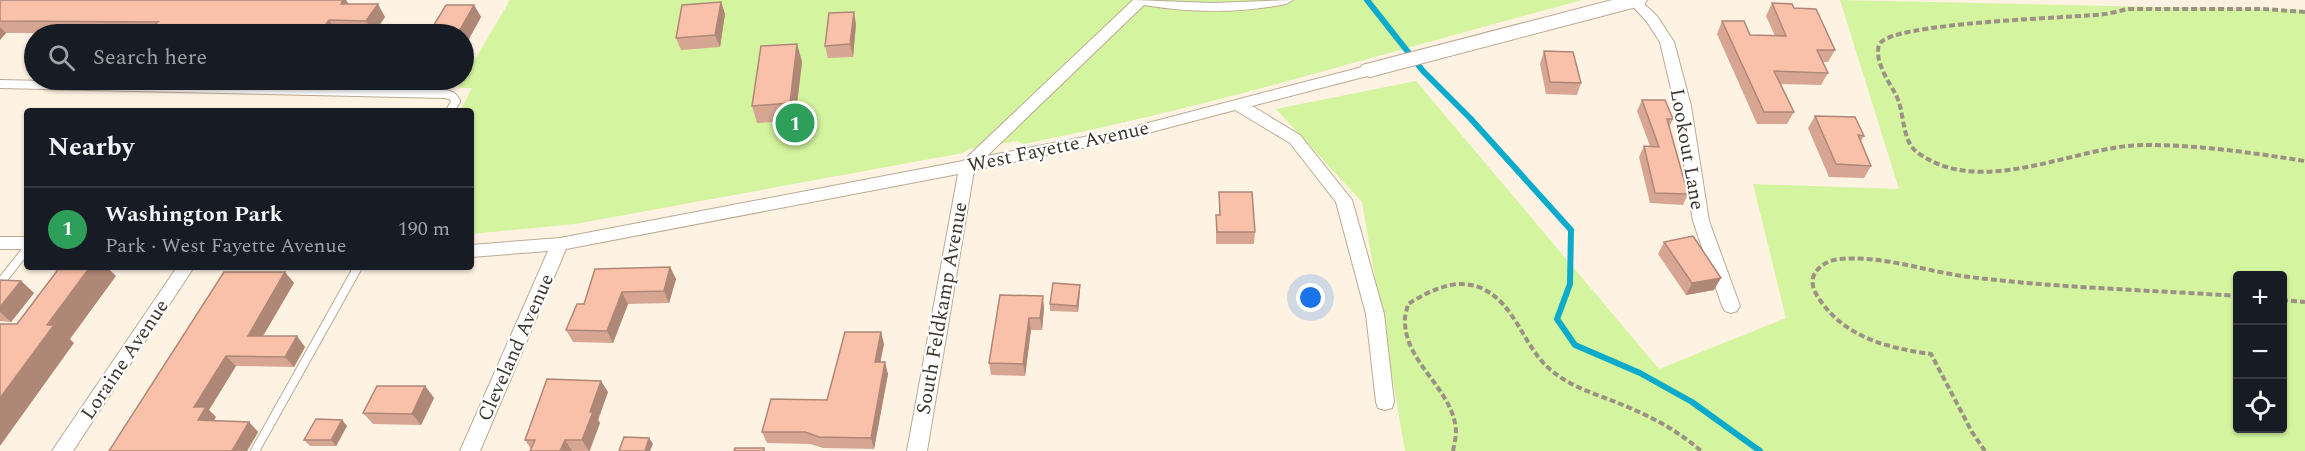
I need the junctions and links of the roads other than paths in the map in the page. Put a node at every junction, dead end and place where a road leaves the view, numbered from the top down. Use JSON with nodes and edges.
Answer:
{"nodes":[{"id":1,"x":1286,"y":0,"type":"edge"},
{"id":2,"x":1635,"y":1,"type":"edge"},
{"id":3,"x":1370,"y":70,"type":"joint"},
{"id":4,"x":0,"y":84,"type":"edge"},
{"id":5,"x":24,"y":85,"type":"edge"},
{"id":6,"x":268,"y":90,"type":"edge"},
{"id":7,"x":1238,"y":105,"type":"junction"},
{"id":8,"x":452,"y":108,"type":"edge"},
{"id":9,"x":967,"y":166,"type":"junction"},
{"id":10,"x":0,"y":243,"type":"edge"},
{"id":11,"x":24,"y":243,"type":"edge"},
{"id":12,"x":560,"y":244,"type":"junction"},
{"id":13,"x":474,"y":251,"type":"edge"},
{"id":14,"x":24,"y":253,"type":"edge"},
{"id":15,"x":184,"y":270,"type":"edge"},
{"id":16,"x":355,"y":270,"type":"edge"},
{"id":17,"x":0,"y":283,"type":"edge"},
{"id":18,"x":1731,"y":306,"type":"dead end"},
{"id":19,"x":1385,"y":402,"type":"dead end"},
{"id":20,"x":62,"y":451,"type":"edge"},
{"id":21,"x":255,"y":451,"type":"edge"},
{"id":22,"x":470,"y":451,"type":"edge"},
{"id":23,"x":917,"y":451,"type":"edge"}],
"edges":[{"from":1,"to":9,"type":"street"},
{"from":2,"to":3,"type":"street","name":"West Fayette Avenue"},
{"from":2,"to":18,"type":"street","name":"Lookout Lane"},
{"from":3,"to":7,"type":"street","name":"West Fayette Avenue"},
{"from":4,"to":5,"type":"lane"},
{"from":6,"to":8,"type":"lane"},
{"from":7,"to":9,"type":"street","name":"West Fayette Avenue"},
{"from":7,"to":19,"type":"street"},
{"from":9,"to":12,"type":"street","name":"West Fayette Avenue"},
{"from":9,"to":23,"type":"street","name":"South Feldkamp Avenue"},
{"from":10,"to":11,"type":"street"},
{"from":12,"to":13,"type":"street","name":"West Fayette Avenue"},
{"from":12,"to":22,"type":"street","name":"Cleveland Avenue"},
{"from":14,"to":17,"type":"lane"},
{"from":15,"to":20,"type":"street","name":"Loraine Avenue"},
{"from":16,"to":21,"type":"lane"}]}
